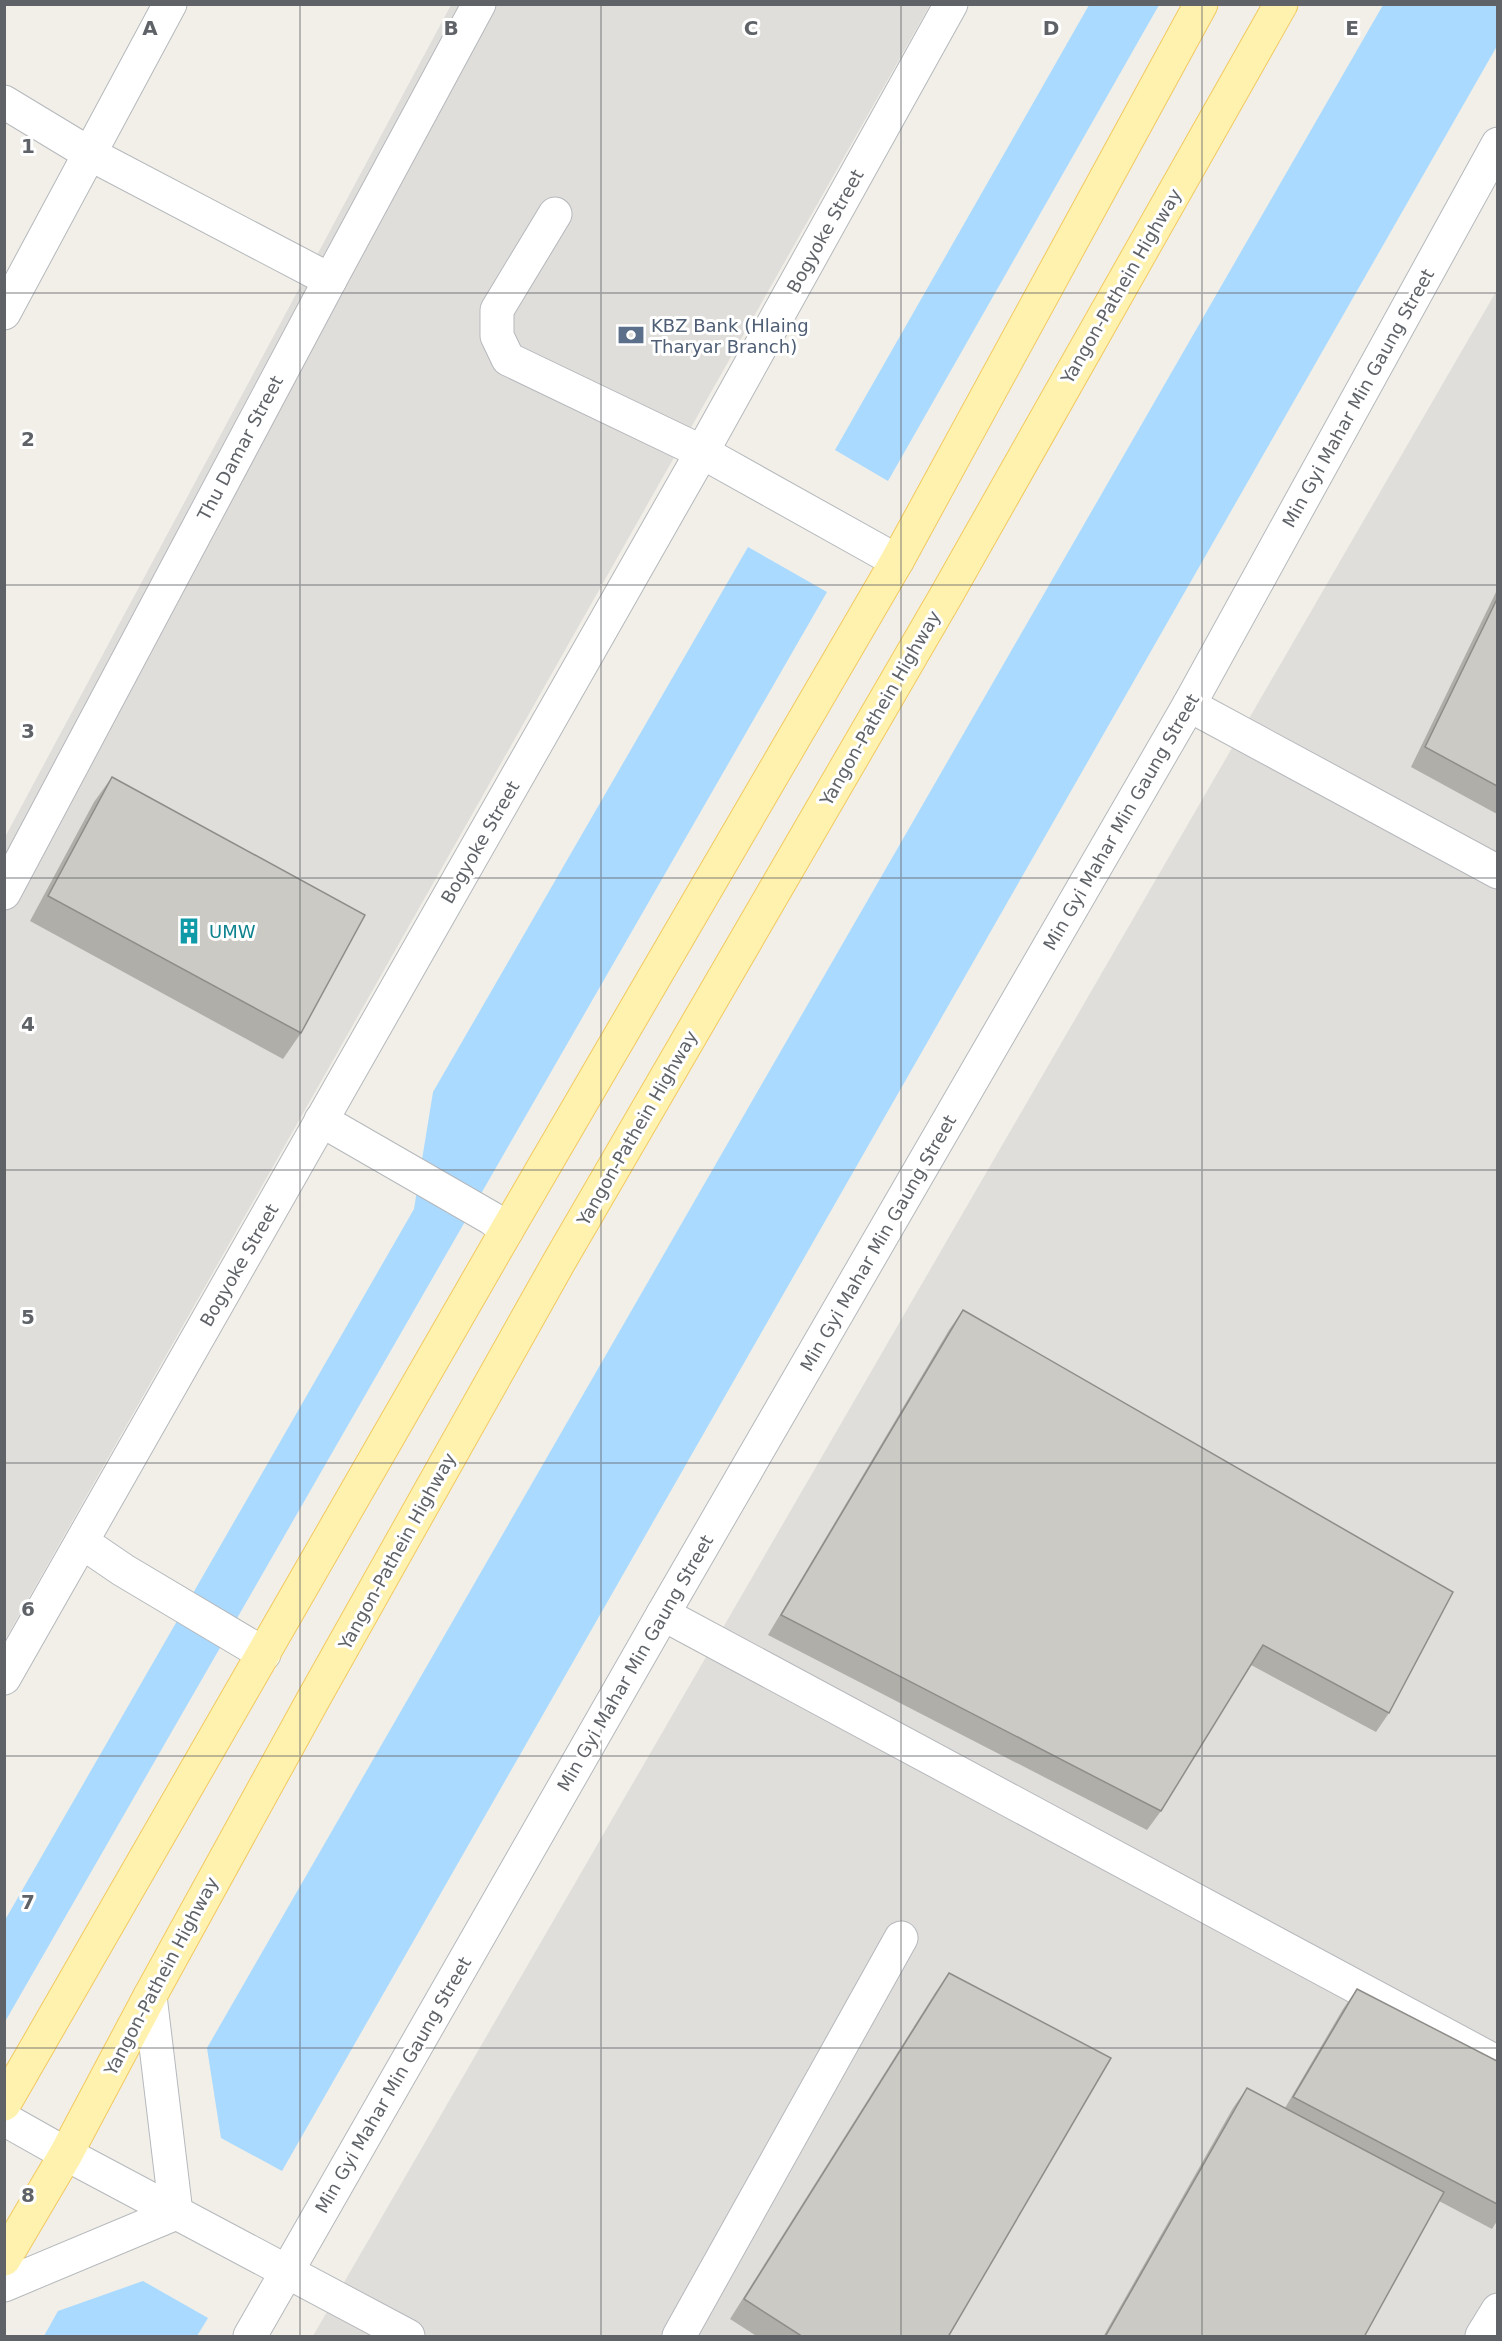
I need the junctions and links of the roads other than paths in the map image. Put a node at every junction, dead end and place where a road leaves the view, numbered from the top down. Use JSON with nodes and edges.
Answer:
{"nodes":[{"id":1,"x":170,"y":4,"type":"edge"},
{"id":2,"x":479,"y":4,"type":"edge"},
{"id":3,"x":951,"y":4,"type":"edge"},
{"id":4,"x":1201,"y":4,"type":"edge"},
{"id":5,"x":1281,"y":4,"type":"edge"},
{"id":6,"x":4,"y":102,"type":"edge"},
{"id":7,"x":1497,"y":144,"type":"edge"},
{"id":8,"x":90,"y":154,"type":"junction"},
{"id":9,"x":555,"y":214,"type":"dead end"},
{"id":10,"x":330,"y":280,"type":"junction"},
{"id":11,"x":4,"y":313,"type":"edge"},
{"id":12,"x":702,"y":452,"type":"junction"},
{"id":13,"x":897,"y":561,"type":"junction"},
{"id":14,"x":1189,"y":705,"type":"junction"},
{"id":15,"x":1497,"y":872,"type":"edge"},
{"id":16,"x":4,"y":893,"type":"edge"},
{"id":17,"x":321,"y":1120,"type":"junction"},
{"id":18,"x":499,"y":1224,"type":"junction"},
{"id":19,"x":82,"y":1542,"type":"junction"},
{"id":20,"x":663,"y":1614,"type":"junction"},
{"id":21,"x":257,"y":1650,"type":"junction"},
{"id":22,"x":4,"y":1678,"type":"edge"},
{"id":23,"x":902,"y":1938,"type":"dead end"},
{"id":24,"x":150,"y":1996,"type":"junction"},
{"id":25,"x":1497,"y":2063,"type":"edge"},
{"id":26,"x":4,"y":2104,"type":"edge"},
{"id":27,"x":4,"y":2119,"type":"edge"},
{"id":28,"x":66,"y":2154,"type":"junction"},
{"id":29,"x":176,"y":2213,"type":"junction"},
{"id":30,"x":4,"y":2259,"type":"edge"},
{"id":31,"x":286,"y":2271,"type":"junction"},
{"id":32,"x":4,"y":2285,"type":"edge"},
{"id":33,"x":1497,"y":2310,"type":"edge"},
{"id":34,"x":250,"y":2337,"type":"edge"},
{"id":35,"x":408,"y":2337,"type":"edge"},
{"id":36,"x":679,"y":2337,"type":"edge"},
{"id":37,"x":1482,"y":2337,"type":"edge"}],
"edges":[{"from":1,"to":8,"type":"street"},
{"from":2,"to":10,"type":"street","name":"Thu Damar Street"},
{"from":3,"to":12,"type":"street","name":"Bogyoke Street"},
{"from":4,"to":13,"type":"main road"},
{"from":5,"to":24,"type":"main road","name":"Yangon-Pathein Highway"},
{"from":6,"to":8,"type":"street"},
{"from":7,"to":14,"type":"street","name":"Min Gyi Mahar Min Gaung Street"},
{"from":8,"to":10,"type":"street"},
{"from":8,"to":11,"type":"street"},
{"from":9,"to":12,"type":"street"},
{"from":10,"to":16,"type":"street","name":"Thu Damar Street"},
{"from":12,"to":13,"type":"street"},
{"from":12,"to":17,"type":"street","name":"Bogyoke Street"},
{"from":13,"to":18,"type":"main road"},
{"from":14,"to":15,"type":"street"},
{"from":14,"to":20,"type":"street","name":"Min Gyi Mahar Min Gaung Street"},
{"from":17,"to":18,"type":"street"},
{"from":17,"to":19,"type":"street","name":"Bogyoke Street"},
{"from":18,"to":21,"type":"main road"},
{"from":19,"to":21,"type":"street"},
{"from":19,"to":22,"type":"street","name":"Bogyoke Street"},
{"from":20,"to":25,"type":"street"},
{"from":20,"to":31,"type":"street","name":"Min Gyi Mahar Min Gaung Street"},
{"from":21,"to":26,"type":"main road"},
{"from":23,"to":36,"type":"street"},
{"from":24,"to":28,"type":"main road","name":"Yangon-Pathein Highway"},
{"from":24,"to":29,"type":"street"},
{"from":27,"to":28,"type":"street"},
{"from":28,"to":29,"type":"street"},
{"from":28,"to":30,"type":"main road","name":"Yangon-Pathein Highway"},
{"from":29,"to":31,"type":"street"},
{"from":29,"to":32,"type":"street"},
{"from":31,"to":34,"type":"street","name":"Min Gyi Mahar Min Gaung Street"},
{"from":31,"to":35,"type":"street"},
{"from":33,"to":37,"type":"street"}]}
